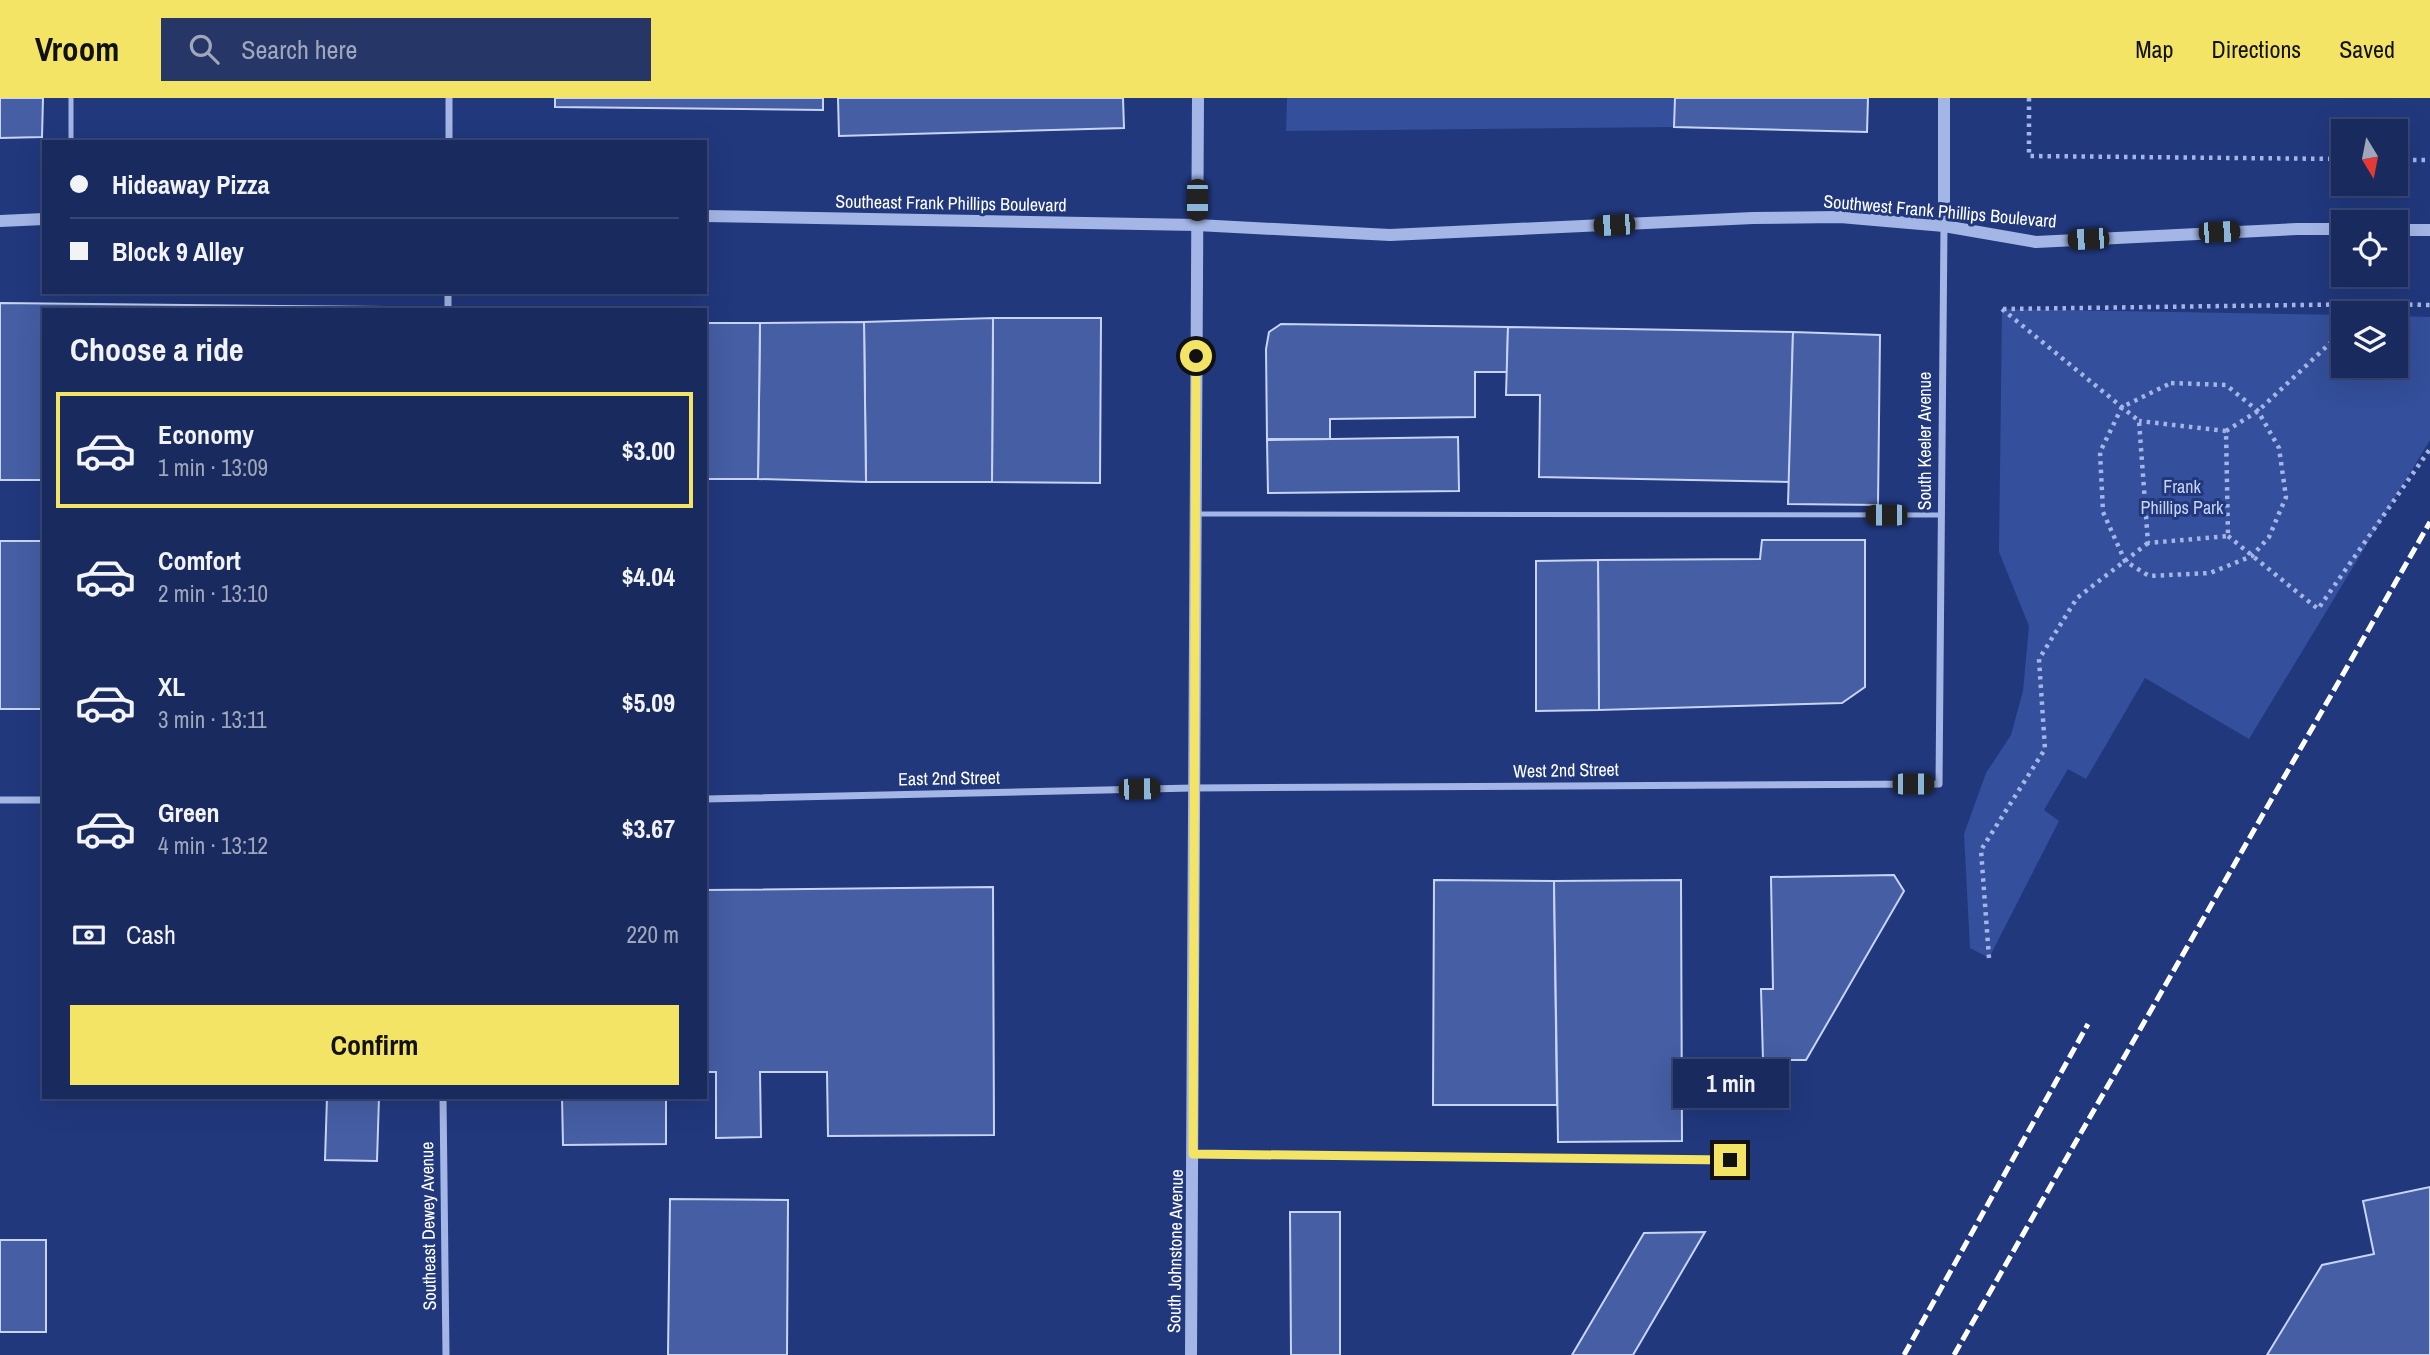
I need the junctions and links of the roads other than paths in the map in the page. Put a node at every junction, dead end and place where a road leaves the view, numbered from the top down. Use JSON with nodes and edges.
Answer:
{"nodes":[{"id":1,"x":71,"y":98,"type":"edge"},
{"id":2,"x":449,"y":98,"type":"edge"},
{"id":3,"x":1198,"y":98,"type":"edge"},
{"id":4,"x":1944,"y":98,"type":"edge"},
{"id":5,"x":71,"y":140,"type":"edge"},
{"id":6,"x":449,"y":140,"type":"edge"},
{"id":7,"x":707,"y":216,"type":"edge"},
{"id":8,"x":42,"y":219,"type":"edge"},
{"id":9,"x":0,"y":221,"type":"edge"},
{"id":10,"x":1197,"y":225,"type":"junction"},
{"id":11,"x":1944,"y":226,"type":"junction"},
{"id":12,"x":2331,"y":229,"type":"edge"},
{"id":13,"x":2408,"y":230,"type":"edge"},
{"id":14,"x":2430,"y":230,"type":"edge"},
{"id":15,"x":1194,"y":514,"type":"junction"},
{"id":16,"x":1941,"y":515,"type":"junction"},
{"id":17,"x":1939,"y":784,"type":"joint"},
{"id":18,"x":1193,"y":788,"type":"junction"},
{"id":19,"x":707,"y":799,"type":"edge"},
{"id":20,"x":0,"y":800,"type":"edge"},
{"id":21,"x":42,"y":800,"type":"edge"},
{"id":22,"x":443,"y":1099,"type":"edge"},
{"id":23,"x":1193,"y":1154,"type":"junction"},
{"id":24,"x":1746,"y":1161,"type":"dead end"},
{"id":25,"x":446,"y":1355,"type":"edge"},
{"id":26,"x":1191,"y":1355,"type":"edge"}],
"edges":[{"from":1,"to":5,"type":"lane"},
{"from":2,"to":6,"type":"street"},
{"from":3,"to":10,"type":"street","name":"South Johnstone Avenue"},
{"from":4,"to":11,"type":"street","name":"South Keeler Avenue"},
{"from":7,"to":10,"type":"street","name":"Southeast Frank Phillips Boulevard"},
{"from":8,"to":9,"type":"street"},
{"from":10,"to":11,"type":"street","name":"Southwest Frank Phillips Boulevard"},
{"from":10,"to":15,"type":"street","name":"South Johnstone Avenue"},
{"from":11,"to":12,"type":"street","name":"Southwest Frank Phillips Boulevard"},
{"from":11,"to":16,"type":"street","name":"South Keeler Avenue"},
{"from":13,"to":14,"type":"street"},
{"from":15,"to":16,"type":"lane"},
{"from":15,"to":18,"type":"street","name":"South Johnstone Avenue"},
{"from":16,"to":17,"type":"street","name":"South Keeler Avenue"},
{"from":17,"to":18,"type":"street","name":"West 2nd Street"},
{"from":18,"to":19,"type":"street","name":"East 2nd Street"},
{"from":18,"to":23,"type":"street","name":"South Johnstone Avenue"},
{"from":20,"to":21,"type":"street"},
{"from":22,"to":25,"type":"street","name":"Southeast Dewey Avenue"},
{"from":23,"to":24,"type":"lane"},
{"from":23,"to":26,"type":"street","name":"South Johnstone Avenue"}]}
